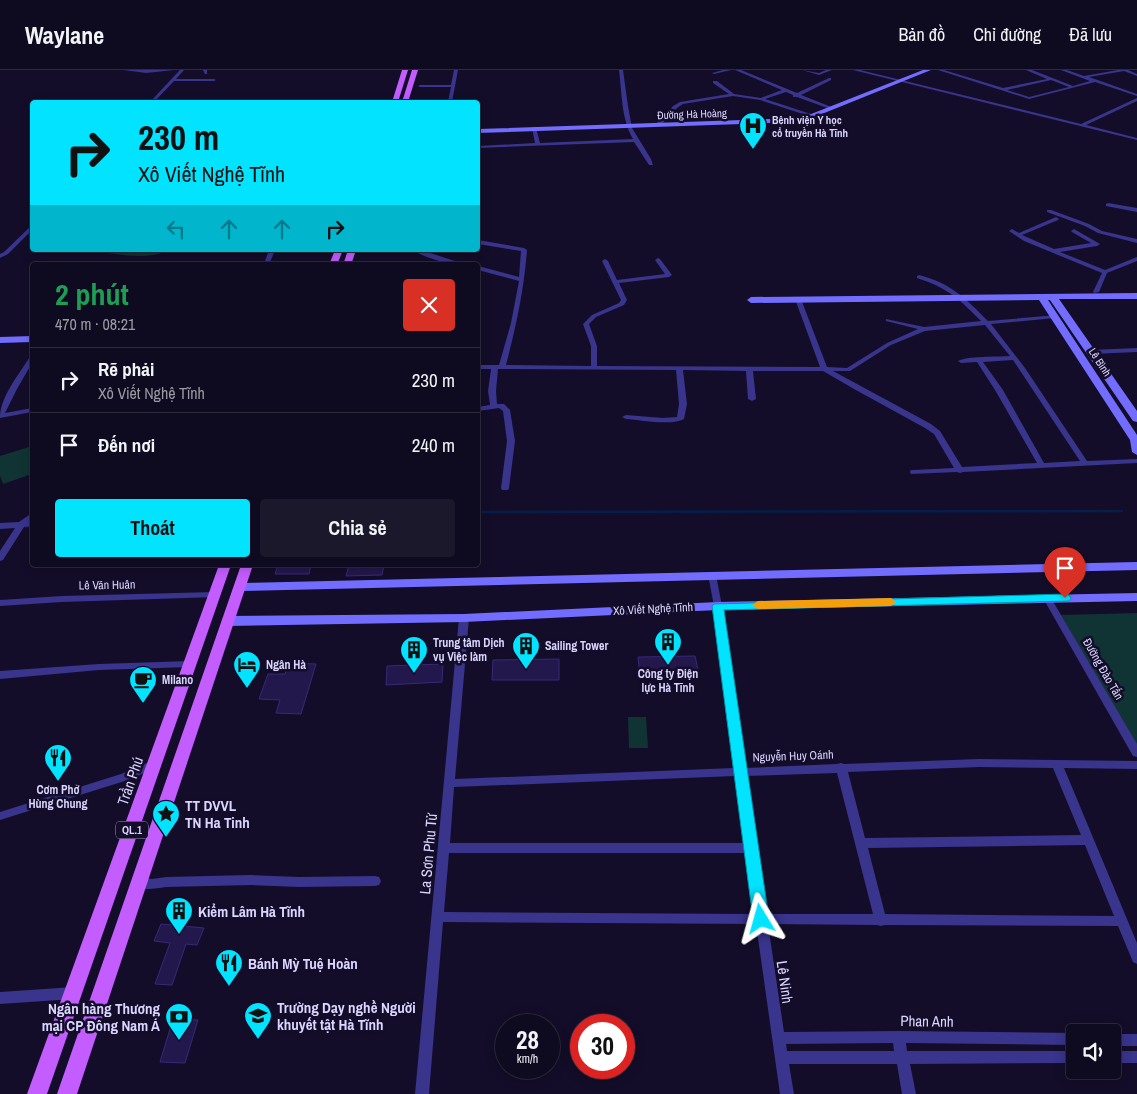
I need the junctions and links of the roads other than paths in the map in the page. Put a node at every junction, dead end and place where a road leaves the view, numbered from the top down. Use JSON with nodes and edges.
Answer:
{"nodes":[{"id":1,"x":126,"y":70,"type":"edge"},
{"id":2,"x":172,"y":70,"type":"edge"},
{"id":3,"x":182,"y":70,"type":"edge"},
{"id":4,"x":405,"y":70,"type":"edge"},
{"id":5,"x":415,"y":70,"type":"edge"},
{"id":6,"x":456,"y":70,"type":"edge"},
{"id":7,"x":621,"y":70,"type":"edge"},
{"id":8,"x":729,"y":70,"type":"edge"},
{"id":9,"x":738,"y":70,"type":"edge"},
{"id":10,"x":804,"y":70,"type":"edge"},
{"id":11,"x":830,"y":70,"type":"edge"},
{"id":12,"x":854,"y":70,"type":"edge"},
{"id":13,"x":928,"y":70,"type":"edge"},
{"id":14,"x":940,"y":70,"type":"edge"},
{"id":15,"x":1028,"y":70,"type":"edge"},
{"id":16,"x":1063,"y":70,"type":"edge"},
{"id":17,"x":1124,"y":70,"type":"edge"},
{"id":18,"x":714,"y":73,"type":"dead end"},
{"id":19,"x":1137,"y":75,"type":"edge"},
{"id":20,"x":1081,"y":77,"type":"junction"},
{"id":21,"x":830,"y":79,"type":"dead end"},
{"id":22,"x":1051,"y":79,"type":"junction"},
{"id":23,"x":173,"y":80,"type":"junction"},
{"id":24,"x":214,"y":80,"type":"dead end"},
{"id":25,"x":901,"y":81,"type":"junction"},
{"id":26,"x":1094,"y":81,"type":"junction"},
{"id":27,"x":715,"y":82,"type":"dead end"},
{"id":28,"x":420,"y":86,"type":"dead end"},
{"id":29,"x":452,"y":86,"type":"junction"},
{"id":30,"x":1073,"y":87,"type":"junction"},
{"id":31,"x":1002,"y":90,"type":"junction"},
{"id":32,"x":784,"y":91,"type":"junction"},
{"id":33,"x":733,"y":95,"type":"junction"},
{"id":34,"x":1137,"y":95,"type":"edge"},
{"id":35,"x":795,"y":96,"type":"junction"},
{"id":36,"x":1024,"y":96,"type":"junction"},
{"id":37,"x":761,"y":99,"type":"junction"},
{"id":38,"x":1015,"y":99,"type":"dead end"},
{"id":39,"x":1137,"y":99,"type":"edge"},
{"id":40,"x":154,"y":100,"type":"edge"},
{"id":41,"x":396,"y":100,"type":"edge"},
{"id":42,"x":406,"y":100,"type":"edge"},
{"id":43,"x":450,"y":100,"type":"edge"},
{"id":44,"x":1007,"y":103,"type":"dead end"},
{"id":45,"x":1127,"y":104,"type":"junction"},
{"id":46,"x":998,"y":106,"type":"junction"},
{"id":47,"x":1137,"y":106,"type":"edge"},
{"id":48,"x":832,"y":108,"type":"junction"},
{"id":49,"x":812,"y":116,"type":"junction"},
{"id":50,"x":658,"y":125,"type":"junction"},
{"id":51,"x":629,"y":126,"type":"junction"},
{"id":52,"x":1081,"y":126,"type":"junction"},
{"id":53,"x":534,"y":128,"type":"junction"},
{"id":54,"x":480,"y":131,"type":"edge"},
{"id":55,"x":1137,"y":139,"type":"edge"},
{"id":56,"x":636,"y":140,"type":"junction"},
{"id":57,"x":538,"y":145,"type":"junction"},
{"id":58,"x":480,"y":147,"type":"edge"},
{"id":59,"x":651,"y":164,"type":"dead end"},
{"id":60,"x":1108,"y":205,"type":"dead end"},
{"id":61,"x":1137,"y":210,"type":"edge"},
{"id":62,"x":1049,"y":211,"type":"dead end"},
{"id":63,"x":1056,"y":219,"type":"dead end"},
{"id":64,"x":30,"y":229,"type":"edge"},
{"id":65,"x":1074,"y":232,"type":"dead end"},
{"id":66,"x":1137,"y":240,"type":"edge"},
{"id":67,"x":480,"y":242,"type":"edge"},
{"id":68,"x":1053,"y":251,"type":"junction"},
{"id":69,"x":420,"y":252,"type":"edge"},
{"id":70,"x":0,"y":256,"type":"edge"},
{"id":71,"x":658,"y":260,"type":"dead end"},
{"id":72,"x":605,"y":261,"type":"dead end"},
{"id":73,"x":1135,"y":261,"type":"edge"},
{"id":74,"x":452,"y":262,"type":"edge"},
{"id":75,"x":480,"y":269,"type":"edge"},
{"id":76,"x":1105,"y":272,"type":"junction"},
{"id":77,"x":919,"y":277,"type":"dead end"},
{"id":78,"x":522,"y":280,"type":"junction"},
{"id":79,"x":615,"y":282,"type":"junction"},
{"id":80,"x":1096,"y":292,"type":"dead end"},
{"id":81,"x":1137,"y":296,"type":"edge"},
{"id":82,"x":1042,"y":297,"type":"junction"},
{"id":83,"x":1053,"y":297,"type":"junction"},
{"id":84,"x":959,"y":298,"type":"junction"},
{"id":85,"x":798,"y":299,"type":"junction"},
{"id":86,"x":751,"y":300,"type":"dead end"},
{"id":87,"x":1055,"y":316,"type":"junction"},
{"id":88,"x":888,"y":320,"type":"dead end"},
{"id":89,"x":986,"y":323,"type":"junction"},
{"id":90,"x":924,"y":329,"type":"junction"},
{"id":91,"x":0,"y":340,"type":"edge"},
{"id":92,"x":30,"y":340,"type":"edge"},
{"id":93,"x":1137,"y":350,"type":"edge"},
{"id":94,"x":1091,"y":352,"type":"junction"},
{"id":95,"x":1014,"y":358,"type":"junction"},
{"id":96,"x":978,"y":359,"type":"junction"},
{"id":97,"x":30,"y":361,"type":"edge"},
{"id":98,"x":961,"y":361,"type":"dead end"},
{"id":99,"x":480,"y":367,"type":"edge"},
{"id":100,"x":499,"y":367,"type":"junction"},
{"id":101,"x":594,"y":368,"type":"junction"},
{"id":102,"x":680,"y":368,"type":"junction"},
{"id":103,"x":749,"y":368,"type":"junction"},
{"id":104,"x":824,"y":369,"type":"junction"},
{"id":105,"x":752,"y":399,"type":"dead end"},
{"id":106,"x":494,"y":406,"type":"junction"},
{"id":107,"x":480,"y":409,"type":"edge"},
{"id":108,"x":30,"y":410,"type":"edge"},
{"id":109,"x":0,"y":416,"type":"edge"},
{"id":110,"x":626,"y":417,"type":"dead end"},
{"id":111,"x":1137,"y":419,"type":"edge"},
{"id":112,"x":1136,"y":440,"type":"edge"},
{"id":113,"x":1137,"y":452,"type":"edge"},
{"id":114,"x":1137,"y":461,"type":"edge"},
{"id":115,"x":1085,"y":463,"type":"junction"},
{"id":116,"x":1042,"y":466,"type":"junction"},
{"id":117,"x":960,"y":471,"type":"junction"},
{"id":118,"x":914,"y":472,"type":"dead end"},
{"id":119,"x":505,"y":488,"type":"dead end"},
{"id":120,"x":30,"y":519,"type":"edge"},
{"id":121,"x":30,"y":524,"type":"edge"},
{"id":122,"x":0,"y":526,"type":"edge"},
{"id":123,"x":19,"y":527,"type":"junction"},
{"id":124,"x":0,"y":558,"type":"edge"},
{"id":125,"x":1137,"y":566,"type":"edge"},
{"id":126,"x":224,"y":567,"type":"edge"},
{"id":127,"x":246,"y":567,"type":"edge"},
{"id":128,"x":712,"y":575,"type":"junction"},
{"id":129,"x":240,"y":587,"type":"junction"},
{"id":130,"x":214,"y":595,"type":"junction"},
{"id":131,"x":1137,"y":597,"type":"edge"},
{"id":132,"x":1047,"y":598,"type":"junction"},
{"id":133,"x":0,"y":603,"type":"edge"},
{"id":134,"x":718,"y":606,"type":"junction"},
{"id":135,"x":464,"y":618,"type":"junction"},
{"id":136,"x":228,"y":621,"type":"junction"},
{"id":137,"x":190,"y":664,"type":"junction"},
{"id":138,"x":0,"y":675,"type":"edge"},
{"id":139,"x":1137,"y":753,"type":"edge"},
{"id":140,"x":155,"y":764,"type":"junction"},
{"id":141,"x":1057,"y":764,"type":"junction"},
{"id":142,"x":1137,"y":765,"type":"edge"},
{"id":143,"x":841,"y":767,"type":"junction"},
{"id":144,"x":739,"y":770,"type":"junction"},
{"id":145,"x":449,"y":783,"type":"junction"},
{"id":146,"x":0,"y":816,"type":"edge"},
{"id":147,"x":1088,"y":840,"type":"junction"},
{"id":148,"x":861,"y":843,"type":"junction"},
{"id":149,"x":443,"y":848,"type":"junction"},
{"id":150,"x":750,"y":848,"type":"junction"},
{"id":151,"x":375,"y":881,"type":"dead end"},
{"id":152,"x":137,"y":883,"type":"junction"},
{"id":153,"x":437,"y":917,"type":"junction"},
{"id":154,"x":761,"y":919,"type":"junction"},
{"id":155,"x":882,"y":921,"type":"junction"},
{"id":156,"x":1122,"y":921,"type":"junction"},
{"id":157,"x":1137,"y":958,"type":"edge"},
{"id":158,"x":74,"y":992,"type":"junction"},
{"id":159,"x":0,"y":998,"type":"edge"},
{"id":160,"x":898,"y":1037,"type":"junction"},
{"id":161,"x":778,"y":1038,"type":"junction"},
{"id":162,"x":1066,"y":1040,"type":"edge"},
{"id":163,"x":1121,"y":1040,"type":"edge"},
{"id":164,"x":1137,"y":1040,"type":"edge"},
{"id":165,"x":1066,"y":1057,"type":"edge"},
{"id":166,"x":1121,"y":1057,"type":"edge"},
{"id":167,"x":1137,"y":1057,"type":"edge"},
{"id":168,"x":781,"y":1058,"type":"junction"},
{"id":169,"x":902,"y":1058,"type":"junction"},
{"id":170,"x":37,"y":1094,"type":"edge"},
{"id":171,"x":67,"y":1094,"type":"edge"},
{"id":172,"x":422,"y":1094,"type":"edge"},
{"id":173,"x":787,"y":1094,"type":"edge"},
{"id":174,"x":909,"y":1094,"type":"edge"}],
"edges":[{"from":1,"to":2,"type":"street"},
{"from":3,"to":23,"type":"street"},
{"from":4,"to":41,"type":"main road"},
{"from":5,"to":42,"type":"main road"},
{"from":6,"to":29,"type":"street"},
{"from":7,"to":51,"type":"street"},
{"from":8,"to":18,"type":"street"},
{"from":9,"to":32,"type":"street"},
{"from":10,"to":11,"type":"street"},
{"from":12,"to":25,"type":"street"},
{"from":13,"to":25,"type":"street","name":"Đường Hà Hoàng"},
{"from":14,"to":31,"type":"street"},
{"from":15,"to":22,"type":"street"},
{"from":16,"to":20,"type":"street"},
{"from":17,"to":19,"type":"street"},
{"from":17,"to":20,"type":"street"},
{"from":20,"to":26,"type":"street"},
{"from":21,"to":35,"type":"street"},
{"from":22,"to":30,"type":"street"},
{"from":22,"to":31,"type":"street"},
{"from":23,"to":24,"type":"street"},
{"from":23,"to":40,"type":"street"},
{"from":25,"to":46,"type":"street"},
{"from":25,"to":48,"type":"street","name":"Đường Hà Hoàng"},
{"from":26,"to":30,"type":"street"},
{"from":26,"to":34,"type":"street"},
{"from":27,"to":33,"type":"street"},
{"from":28,"to":29,"type":"street"},
{"from":29,"to":43,"type":"street"},
{"from":30,"to":36,"type":"street"},
{"from":31,"to":36,"type":"street"},
{"from":32,"to":35,"type":"street"},
{"from":32,"to":37,"type":"street"},
{"from":33,"to":37,"type":"street"},
{"from":33,"to":50,"type":"street"},
{"from":35,"to":48,"type":"street"},
{"from":36,"to":38,"type":"street"},
{"from":37,"to":49,"type":"street"},
{"from":39,"to":45,"type":"street"},
{"from":44,"to":46,"type":"street"},
{"from":45,"to":47,"type":"street"},
{"from":45,"to":52,"type":"street"},
{"from":46,"to":52,"type":"street"},
{"from":48,"to":49,"type":"street","name":"Đường Hà Hoàng"},
{"from":49,"to":50,"type":"street","name":"Đường Hà Hoàng"},
{"from":50,"to":51,"type":"street","name":"Đường Hà Hoàng"},
{"from":51,"to":53,"type":"street","name":"Đường Hà Hoàng"},
{"from":51,"to":56,"type":"street"},
{"from":52,"to":55,"type":"street"},
{"from":53,"to":54,"type":"street","name":"Đường Hà Hoàng"},
{"from":53,"to":57,"type":"street"},
{"from":56,"to":57,"type":"street"},
{"from":56,"to":59,"type":"street"},
{"from":57,"to":58,"type":"street"},
{"from":60,"to":61,"type":"street"},
{"from":62,"to":66,"type":"street"},
{"from":63,"to":68,"type":"street"},
{"from":64,"to":70,"type":"street"},
{"from":65,"to":68,"type":"street"},
{"from":67,"to":78,"type":"street"},
{"from":68,"to":76,"type":"street"},
{"from":69,"to":74,"type":"street"},
{"from":71,"to":79,"type":"street"},
{"from":72,"to":79,"type":"street"},
{"from":73,"to":76,"type":"street"},
{"from":75,"to":78,"type":"street"},
{"from":76,"to":80,"type":"street"},
{"from":77,"to":84,"type":"street"},
{"from":78,"to":100,"type":"street"},
{"from":79,"to":101,"type":"street"},
{"from":81,"to":83,"type":"street"},
{"from":82,"to":83,"type":"street"},
{"from":82,"to":84,"type":"street"},
{"from":82,"to":87,"type":"street","name":"Lê Bình"},
{"from":83,"to":94,"type":"street","name":"Lê Bình"},
{"from":84,"to":85,"type":"street"},
{"from":84,"to":89,"type":"street"},
{"from":85,"to":86,"type":"street"},
{"from":85,"to":104,"type":"street"},
{"from":87,"to":89,"type":"street"},
{"from":87,"to":112,"type":"street","name":"Lê Bình"},
{"from":88,"to":90,"type":"street"},
{"from":89,"to":90,"type":"street"},
{"from":89,"to":95,"type":"street"},
{"from":90,"to":104,"type":"street"},
{"from":91,"to":92,"type":"street"},
{"from":93,"to":94,"type":"street"},
{"from":94,"to":111,"type":"street","name":"Lê Bình"},
{"from":95,"to":96,"type":"street"},
{"from":95,"to":115,"type":"street"},
{"from":96,"to":98,"type":"street"},
{"from":96,"to":116,"type":"street"},
{"from":97,"to":109,"type":"street"},
{"from":99,"to":100,"type":"street"},
{"from":100,"to":101,"type":"street"},
{"from":100,"to":106,"type":"street"},
{"from":101,"to":102,"type":"street"},
{"from":102,"to":103,"type":"street"},
{"from":102,"to":110,"type":"street"},
{"from":103,"to":104,"type":"street"},
{"from":103,"to":105,"type":"street"},
{"from":104,"to":117,"type":"street"},
{"from":106,"to":107,"type":"street"},
{"from":106,"to":119,"type":"street"},
{"from":108,"to":109,"type":"street"},
{"from":112,"to":113,"type":"street","name":"Lê Bình"},
{"from":114,"to":115,"type":"street"},
{"from":115,"to":116,"type":"street"},
{"from":116,"to":117,"type":"street"},
{"from":117,"to":118,"type":"street"},
{"from":120,"to":123,"type":"street"},
{"from":121,"to":123,"type":"street"},
{"from":122,"to":123,"type":"street"},
{"from":123,"to":124,"type":"street"},
{"from":125,"to":128,"type":"street"},
{"from":126,"to":130,"type":"main road","name":"Trần Phú","number":"QL.1"},
{"from":127,"to":129,"type":"main road","number":"QL.1"},
{"from":128,"to":129,"type":"street"},
{"from":128,"to":134,"type":"street","name":"Lê Ninh"},
{"from":129,"to":136,"type":"main road","number":"QL.1"},
{"from":130,"to":133,"type":"street","name":"Lê Văn Huân"},
{"from":130,"to":137,"type":"main road","name":"Trần Phú","number":"QL.1"},
{"from":131,"to":132,"type":"street","name":"Xô Viết Nghệ Tĩnh"},
{"from":132,"to":134,"type":"street","name":"Xô Viết Nghệ Tĩnh"},
{"from":132,"to":139,"type":"street","name":"Đường Đào Tấn"},
{"from":134,"to":135,"type":"street","name":"Xô Viết Nghệ Tĩnh"},
{"from":134,"to":144,"type":"street","name":"Lê Ninh"},
{"from":135,"to":136,"type":"street","name":"Xô Viết Nghệ Tĩnh"},
{"from":135,"to":145,"type":"street","name":"La Sơn Phu Tử"},
{"from":136,"to":152,"type":"main road","number":"QL.1"},
{"from":137,"to":138,"type":"street"},
{"from":137,"to":140,"type":"main road","name":"Trần Phú","number":"QL.1"},
{"from":140,"to":146,"type":"street"},
{"from":140,"to":158,"type":"main road","name":"Trần Phú","number":"QL.1"},
{"from":141,"to":142,"type":"street","name":"Nguyễn Huy Oánh"},
{"from":141,"to":143,"type":"street","name":"Nguyễn Huy Oánh"},
{"from":141,"to":147,"type":"street"},
{"from":143,"to":144,"type":"street","name":"Nguyễn Huy Oánh"},
{"from":143,"to":148,"type":"street"},
{"from":144,"to":145,"type":"street","name":"Nguyễn Huy Oánh"},
{"from":144,"to":150,"type":"street","name":"Lê Ninh"},
{"from":145,"to":149,"type":"street","name":"La Sơn Phu Tử"},
{"from":147,"to":148,"type":"street"},
{"from":147,"to":156,"type":"street"},
{"from":148,"to":155,"type":"street"},
{"from":149,"to":150,"type":"street"},
{"from":149,"to":153,"type":"street","name":"La Sơn Phu Tử"},
{"from":150,"to":154,"type":"street","name":"Lê Ninh"},
{"from":151,"to":152,"type":"street"},
{"from":152,"to":171,"type":"main road","number":"QL.1"},
{"from":153,"to":154,"type":"street"},
{"from":153,"to":172,"type":"street","name":"La Sơn Phu Tử"},
{"from":154,"to":155,"type":"street"},
{"from":154,"to":161,"type":"street","name":"Lê Ninh"},
{"from":155,"to":156,"type":"street"},
{"from":156,"to":157,"type":"street"},
{"from":158,"to":159,"type":"street"},
{"from":158,"to":170,"type":"main road","name":"Trần Phú","number":"QL.1"},
{"from":160,"to":161,"type":"street","name":"Phan Anh"},
{"from":160,"to":162,"type":"street","name":"Phan Anh"},
{"from":160,"to":169,"type":"street"},
{"from":161,"to":168,"type":"street","name":"Lê Ninh"},
{"from":163,"to":164,"type":"street"},
{"from":165,"to":169,"type":"street"},
{"from":166,"to":167,"type":"street"},
{"from":168,"to":169,"type":"street"},
{"from":168,"to":173,"type":"street","name":"Lê Ninh"},
{"from":169,"to":174,"type":"street"}]}
